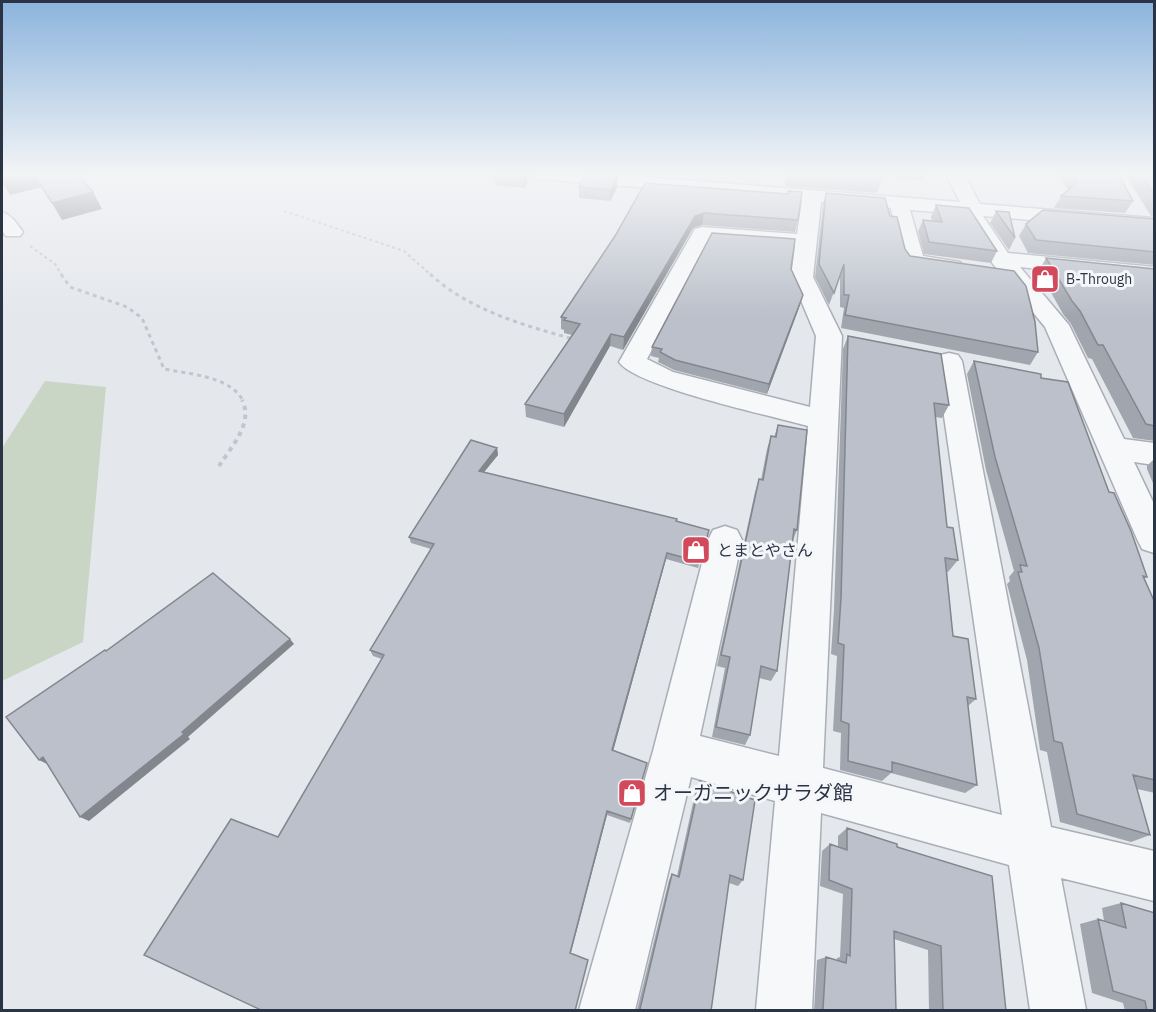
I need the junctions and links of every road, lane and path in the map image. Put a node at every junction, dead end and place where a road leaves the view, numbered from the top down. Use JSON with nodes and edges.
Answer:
{"nodes":[{"id":1,"x":310,"y":221,"type":"edge"},
{"id":2,"x":809,"y":221,"type":"edge"},
{"id":3,"x":903,"y":221,"type":"edge"},
{"id":4,"x":980,"y":221,"type":"edge"},
{"id":5,"x":1131,"y":221,"type":"edge"},
{"id":6,"x":1149,"y":224,"type":"edge"},
{"id":7,"x":7,"y":225,"type":"edge"},
{"id":8,"x":806,"y":241,"type":"junction"},
{"id":9,"x":1007,"y":267,"type":"junction"},
{"id":10,"x":1151,"y":278,"type":"edge"},
{"id":11,"x":574,"y":339,"type":"edge"},
{"id":12,"x":949,"y":361,"type":"dead end"},
{"id":13,"x":1051,"y":381,"type":"edge"},
{"id":14,"x":1086,"y":387,"type":"junction"},
{"id":15,"x":822,"y":420,"type":"junction"},
{"id":16,"x":1113,"y":448,"type":"junction"},
{"id":17,"x":1155,"y":454,"type":"edge"},
{"id":18,"x":219,"y":466,"type":"dead end"},
{"id":19,"x":1155,"y":539,"type":"edge"},
{"id":20,"x":725,"y":540,"type":"dead end"},
{"id":21,"x":675,"y":751,"type":"junction"},
{"id":22,"x":797,"y":784,"type":"junction"},
{"id":23,"x":1029,"y":846,"type":"junction"},
{"id":24,"x":1155,"y":876,"type":"edge"},
{"id":25,"x":608,"y":1011,"type":"edge"},
{"id":26,"x":784,"y":1011,"type":"edge"},
{"id":27,"x":1058,"y":1011,"type":"edge"}],
"edges":[{"from":1,"to":11,"type":"path"},
{"from":2,"to":8,"type":"street"},
{"from":3,"to":9,"type":"street"},
{"from":4,"to":9,"type":"street"},
{"from":5,"to":6,"type":"street"},
{"from":7,"to":18,"type":"path"},
{"from":8,"to":15,"type":"street"},
{"from":8,"to":15,"type":"street"},
{"from":9,"to":10,"type":"street"},
{"from":9,"to":14,"type":"street"},
{"from":12,"to":23,"type":"street"},
{"from":13,"to":14,"type":"street"},
{"from":14,"to":16,"type":"street"},
{"from":15,"to":22,"type":"street"},
{"from":16,"to":17,"type":"street"},
{"from":16,"to":19,"type":"street"},
{"from":20,"to":21,"type":"street"},
{"from":21,"to":22,"type":"street"},
{"from":21,"to":25,"type":"street"},
{"from":22,"to":23,"type":"street"},
{"from":22,"to":26,"type":"street"},
{"from":23,"to":24,"type":"street"},
{"from":23,"to":27,"type":"street"}]}
